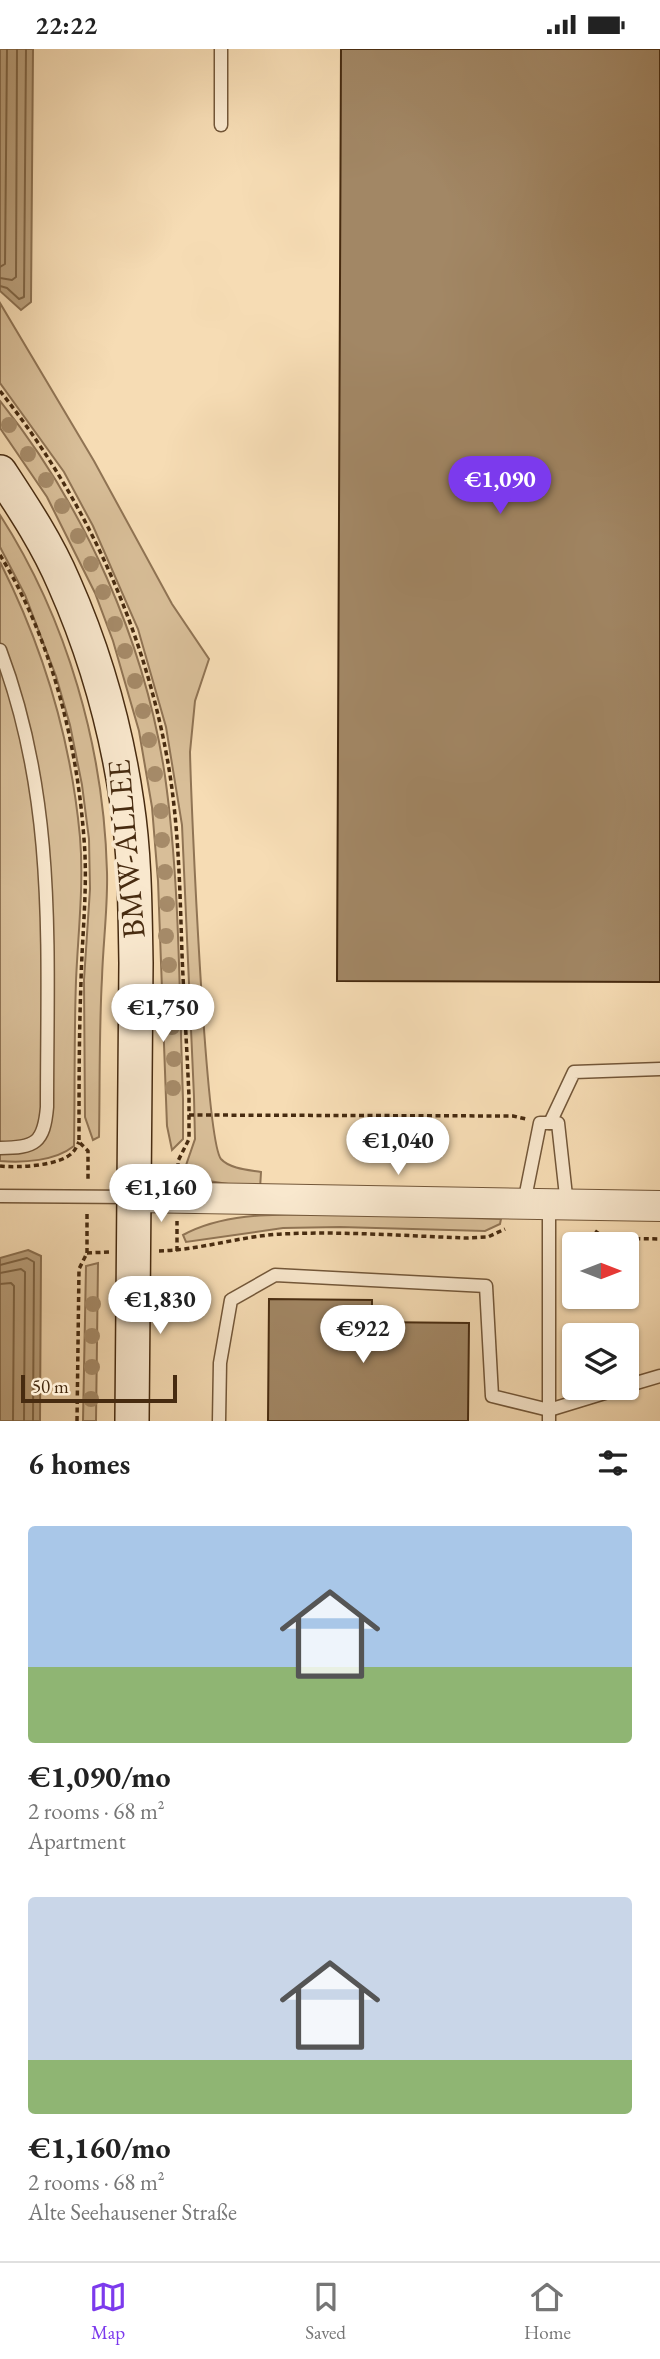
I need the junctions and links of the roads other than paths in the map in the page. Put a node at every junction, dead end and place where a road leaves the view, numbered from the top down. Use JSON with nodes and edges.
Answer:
{"nodes":[{"id":1,"x":221,"y":49,"type":"edge"},
{"id":2,"x":221,"y":125,"type":"dead end"},
{"id":3,"x":0,"y":471,"type":"edge"},
{"id":4,"x":0,"y":650,"type":"edge"},
{"id":5,"x":660,"y":1069,"type":"edge"},
{"id":6,"x":545,"y":1123,"type":"junction"},
{"id":7,"x":0,"y":1148,"type":"edge"},
{"id":8,"x":0,"y":1196,"type":"edge"},
{"id":9,"x":134,"y":1197,"type":"junction"},
{"id":10,"x":660,"y":1206,"type":"edge"},
{"id":11,"x":537,"y":1210,"type":"junction"},
{"id":12,"x":660,"y":1376,"type":"edge"},
{"id":13,"x":639,"y":1382,"type":"edge"},
{"id":14,"x":589,"y":1400,"type":"edge"},
{"id":15,"x":549,"y":1415,"type":"edge"},
{"id":16,"x":132,"y":1421,"type":"edge"},
{"id":17,"x":219,"y":1421,"type":"edge"}],
"edges":[{"from":1,"to":2,"type":"lane"},
{"from":3,"to":9,"type":"main road","name":"BMW-ALLEE"},
{"from":4,"to":7,"type":"lane"},
{"from":5,"to":6,"type":"lane"},
{"from":6,"to":11,"type":"lane"},
{"from":6,"to":11,"type":"lane"},
{"from":8,"to":9,"type":"lane"},
{"from":9,"to":11,"type":"street"},
{"from":9,"to":16,"type":"main road","name":"BMW-ALLEE"},
{"from":10,"to":11,"type":"street"},
{"from":11,"to":15,"type":"lane"},
{"from":12,"to":13,"type":"lane"},
{"from":14,"to":15,"type":"lane"},
{"from":15,"to":17,"type":"lane"}]}
